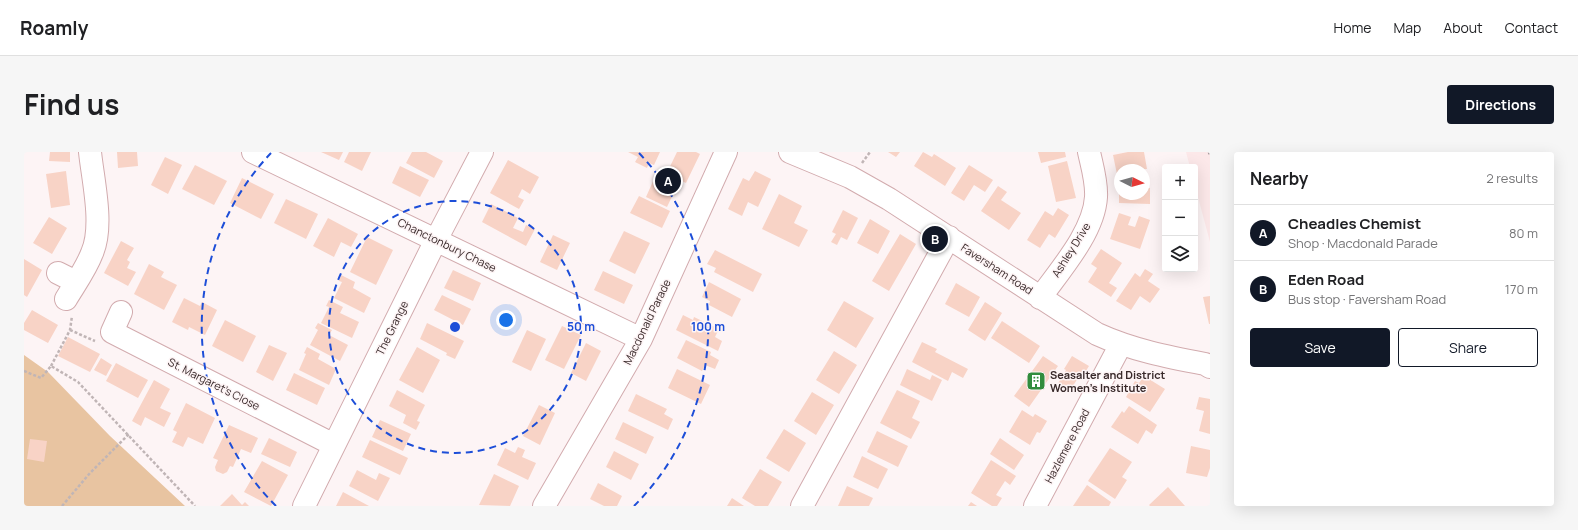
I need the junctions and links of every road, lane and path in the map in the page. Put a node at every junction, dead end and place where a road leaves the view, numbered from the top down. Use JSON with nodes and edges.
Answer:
{"nodes":[{"id":1,"x":90,"y":152,"type":"edge"},
{"id":2,"x":252,"y":152,"type":"edge"},
{"id":3,"x":482,"y":152,"type":"edge"},
{"id":4,"x":726,"y":152,"type":"edge"},
{"id":5,"x":790,"y":152,"type":"edge"},
{"id":6,"x":1089,"y":152,"type":"edge"},
{"id":7,"x":949,"y":237,"type":"junction"},
{"id":8,"x":436,"y":240,"type":"junction"},
{"id":9,"x":66,"y":285,"type":"joint"},
{"id":10,"x":1040,"y":298,"type":"junction"},
{"id":11,"x":121,"y":312,"type":"dead end"},
{"id":12,"x":641,"y":339,"type":"junction"},
{"id":13,"x":1121,"y":344,"type":"junction"},
{"id":14,"x":51,"y":366,"type":"junction"},
{"id":15,"x":1210,"y":367,"type":"edge"},
{"id":16,"x":24,"y":371,"type":"edge"},
{"id":17,"x":129,"y":434,"type":"junction"},
{"id":18,"x":334,"y":445,"type":"junction"},
{"id":19,"x":62,"y":506,"type":"edge"},
{"id":20,"x":195,"y":506,"type":"edge"},
{"id":21,"x":304,"y":506,"type":"edge"},
{"id":22,"x":544,"y":506,"type":"edge"},
{"id":23,"x":802,"y":506,"type":"edge"},
{"id":24,"x":1035,"y":506,"type":"edge"}],
"edges":[{"from":1,"to":9,"type":"street"},
{"from":2,"to":8,"type":"street","name":"Chanctonbury Chase"},
{"from":3,"to":8,"type":"street","name":"The Grange"},
{"from":4,"to":12,"type":"street","name":"Macdonald Parade"},
{"from":5,"to":7,"type":"street","name":"Faversham Road"},
{"from":6,"to":10,"type":"street","name":"Ashley Drive"},
{"from":7,"to":10,"type":"street","name":"Faversham Road"},
{"from":7,"to":23,"type":"street"},
{"from":8,"to":12,"type":"street","name":"Chanctonbury Chase"},
{"from":8,"to":18,"type":"street","name":"The Grange"},
{"from":9,"to":14,"type":"path"},
{"from":10,"to":13,"type":"street","name":"Faversham Road"},
{"from":11,"to":18,"type":"street","name":"St. Margaret's Close"},
{"from":12,"to":22,"type":"street","name":"Macdonald Parade"},
{"from":13,"to":15,"type":"street","name":"Faversham Road"},
{"from":13,"to":24,"type":"street","name":"Hazlemere Road"},
{"from":14,"to":16,"type":"path"},
{"from":14,"to":17,"type":"path"},
{"from":17,"to":19,"type":"path"},
{"from":17,"to":20,"type":"path"},
{"from":18,"to":21,"type":"street","name":"The Grange"}]}
